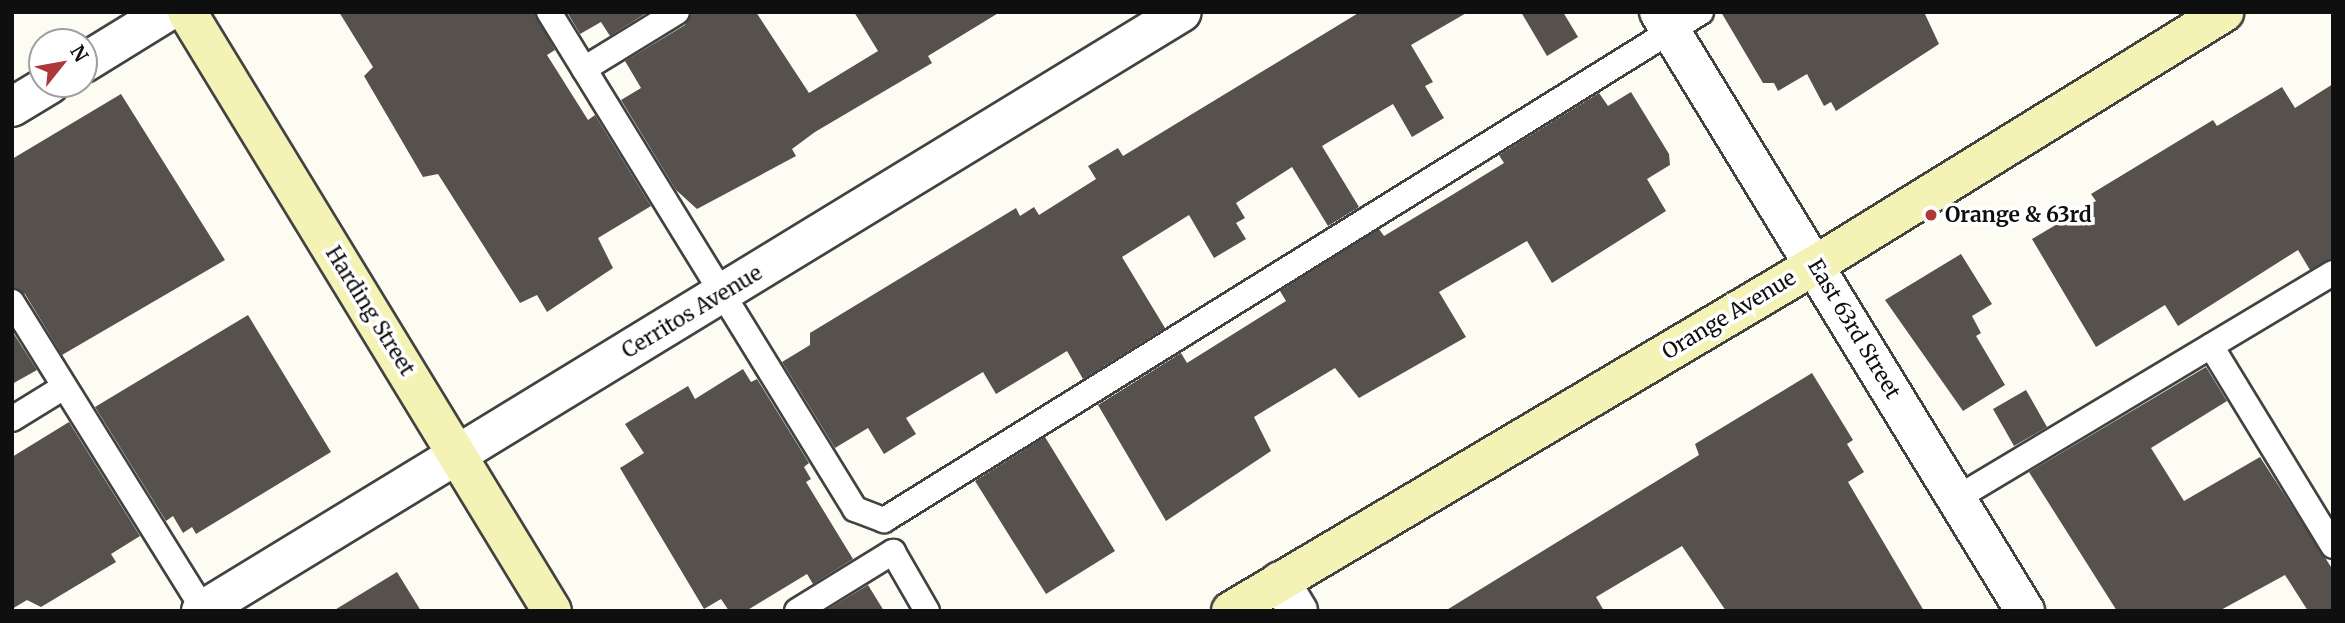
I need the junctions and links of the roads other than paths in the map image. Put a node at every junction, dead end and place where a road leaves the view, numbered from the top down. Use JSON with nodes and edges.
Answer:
{"nodes":[{"id":1,"x":167,"y":12,"type":"edge"},
{"id":2,"x":187,"y":12,"type":"edge"},
{"id":3,"x":549,"y":12,"type":"edge"},
{"id":4,"x":677,"y":12,"type":"edge"},
{"id":5,"x":1182,"y":12,"type":"edge"},
{"id":6,"x":2224,"y":12,"type":"edge"},
{"id":7,"x":1677,"y":19,"type":"edge"},
{"id":8,"x":98,"y":54,"type":"edge"},
{"id":9,"x":584,"y":69,"type":"junction"},
{"id":10,"x":28,"y":97,"type":"edge"},
{"id":11,"x":12,"y":107,"type":"edge"},
{"id":12,"x":1815,"y":264,"type":"junction"},
{"id":13,"x":2333,"y":273,"type":"edge"},
{"id":14,"x":724,"y":293,"type":"junction"},
{"id":15,"x":12,"y":302,"type":"edge"},
{"id":16,"x":2211,"y":346,"type":"junction"},
{"id":17,"x":64,"y":387,"type":"junction"},
{"id":18,"x":12,"y":419,"type":"edge"},
{"id":19,"x":458,"y":453,"type":"junction"},
{"id":20,"x":1957,"y":498,"type":"junction"},
{"id":21,"x":2333,"y":546,"type":"edge"},
{"id":22,"x":1289,"y":596,"type":"edge"},
{"id":23,"x":203,"y":610,"type":"edge"},
{"id":24,"x":552,"y":611,"type":"edge"},
{"id":25,"x":797,"y":611,"type":"edge"},
{"id":26,"x":927,"y":611,"type":"edge"},
{"id":27,"x":1231,"y":611,"type":"edge"},
{"id":28,"x":2025,"y":611,"type":"edge"}],
"edges":[{"from":1,"to":8,"type":"street"},
{"from":2,"to":19,"type":"street","name":"Harding Street"},
{"from":3,"to":9,"type":"lane"},
{"from":4,"to":9,"type":"lane"},
{"from":5,"to":14,"type":"street","name":"Cerritos Avenue"},
{"from":6,"to":12,"type":"street","name":"Orange Avenue"},
{"from":7,"to":12,"type":"street","name":"East 63rd Street"},
{"from":7,"to":14,"type":"lane"},
{"from":9,"to":14,"type":"lane"},
{"from":10,"to":11,"type":"street"},
{"from":12,"to":20,"type":"street","name":"East 63rd Street"},
{"from":12,"to":22,"type":"street","name":"Orange Avenue"},
{"from":13,"to":16,"type":"lane"},
{"from":14,"to":19,"type":"street","name":"Cerritos Avenue"},
{"from":15,"to":17,"type":"lane"},
{"from":16,"to":20,"type":"lane"},
{"from":16,"to":21,"type":"lane"},
{"from":17,"to":18,"type":"lane"},
{"from":17,"to":23,"type":"lane"},
{"from":19,"to":23,"type":"street","name":"Cerritos Avenue"},
{"from":19,"to":24,"type":"street","name":"Harding Street"},
{"from":20,"to":28,"type":"street","name":"East 63rd Street"},
{"from":22,"to":27,"type":"street","name":"Orange Avenue"},
{"from":25,"to":26,"type":"lane"}]}
